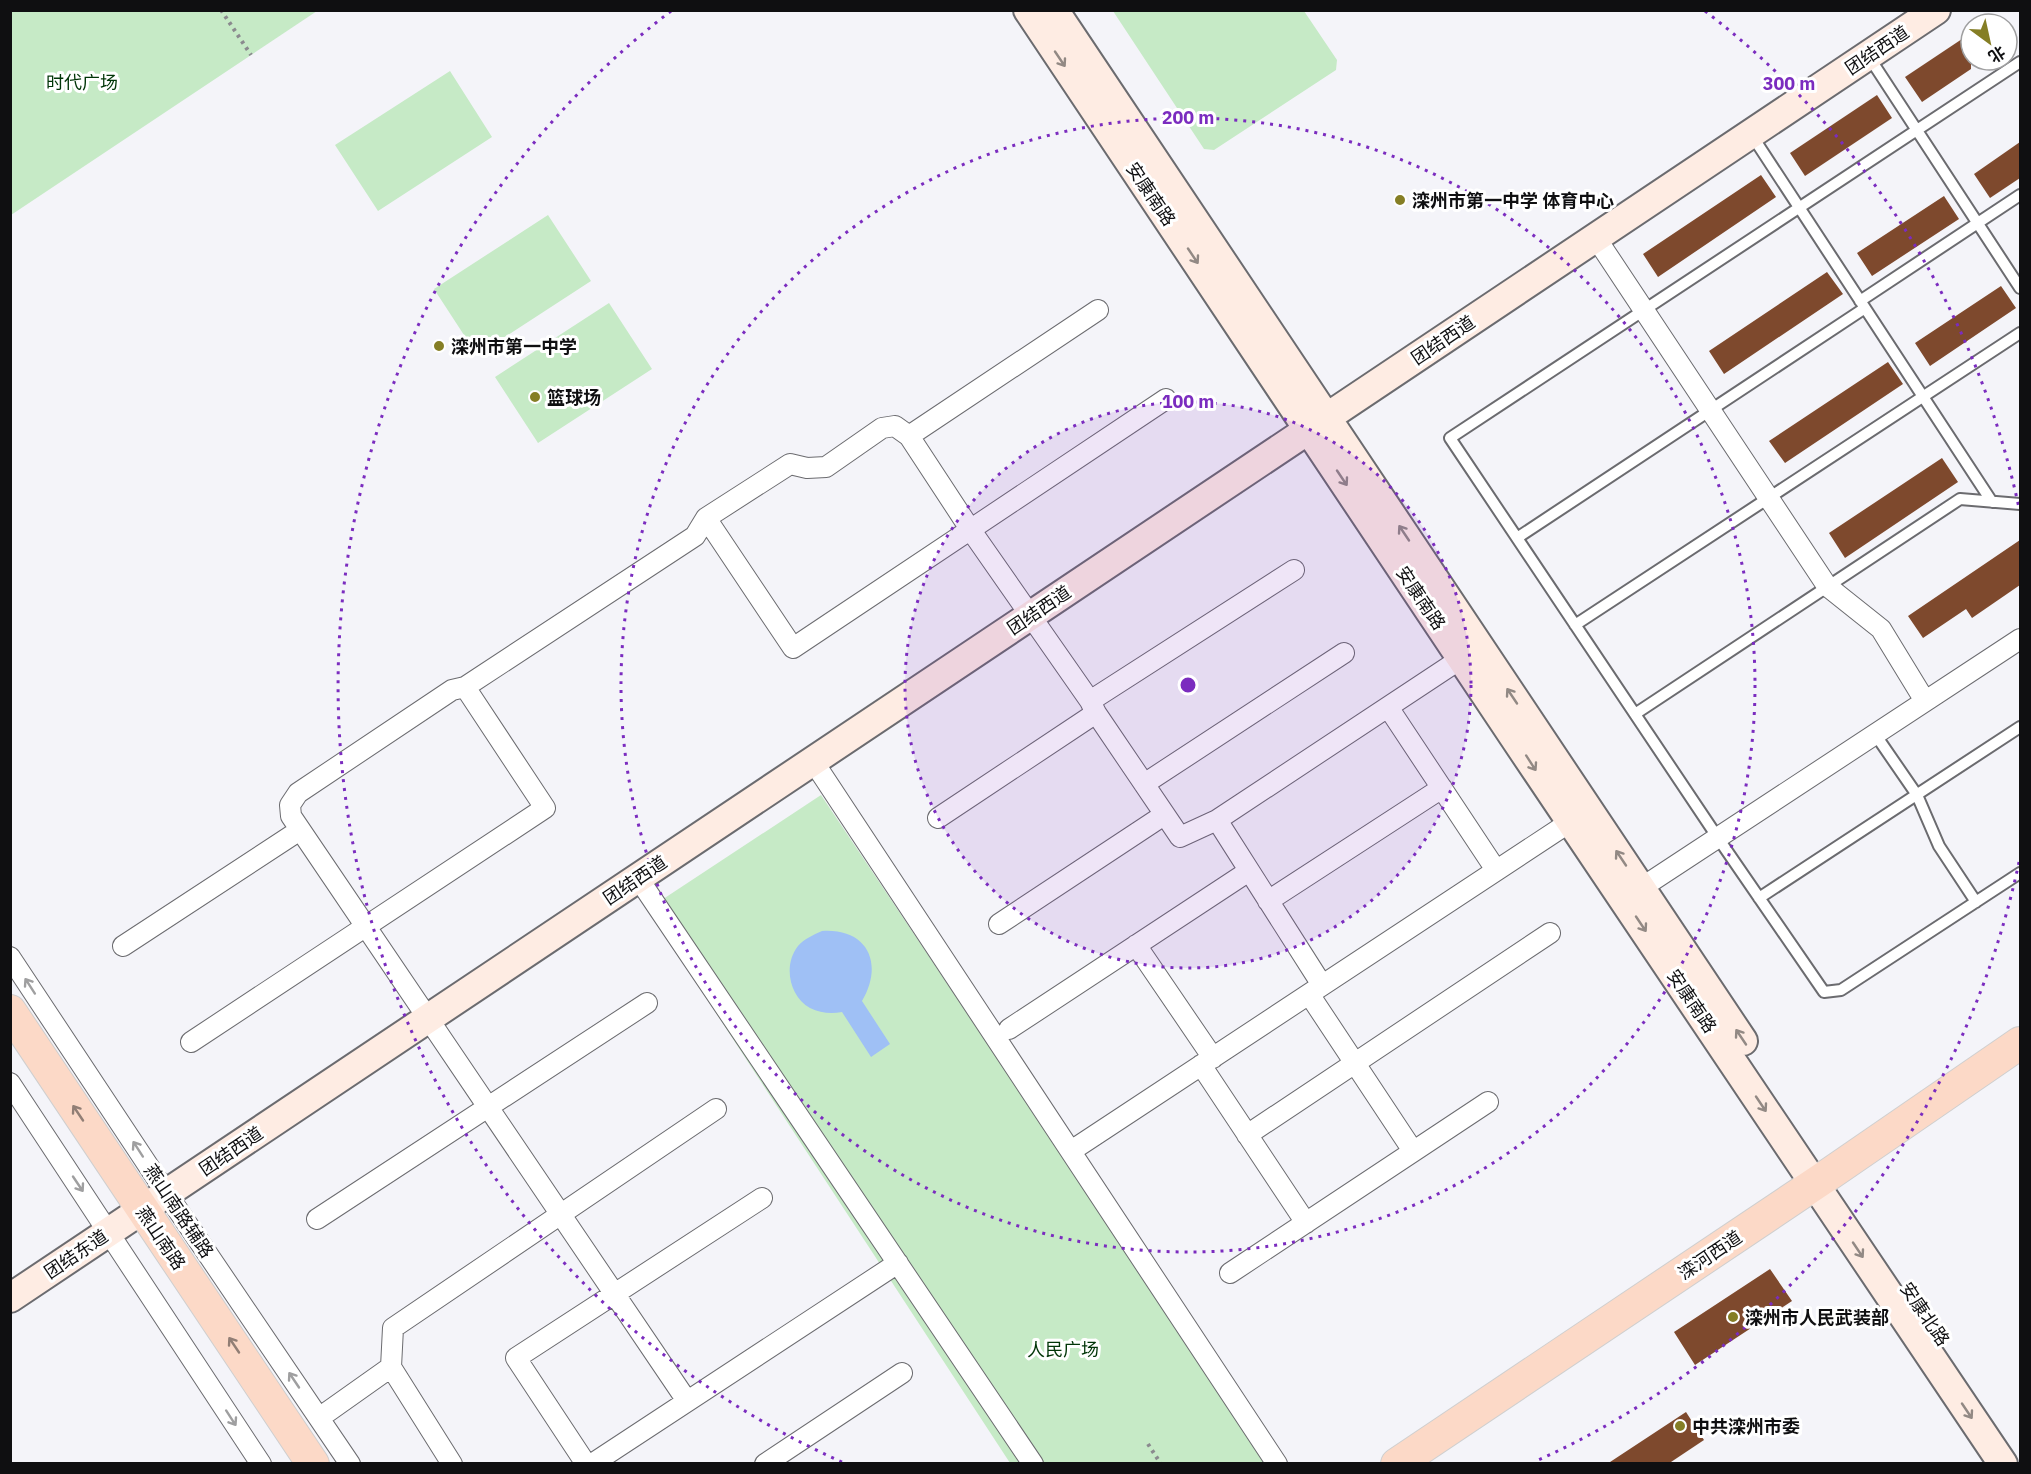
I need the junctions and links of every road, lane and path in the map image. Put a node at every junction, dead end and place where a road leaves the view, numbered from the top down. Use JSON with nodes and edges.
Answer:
{"nodes":[{"id":1,"x":221,"y":10,"type":"edge"},
{"id":2,"x":1028,"y":10,"type":"edge"},
{"id":3,"x":1054,"y":10,"type":"edge"},
{"id":4,"x":1936,"y":10,"type":"edge"},
{"id":5,"x":251,"y":55,"type":"dead end"},
{"id":6,"x":1868,"y":56,"type":"junction"},
{"id":7,"x":2020,"y":62,"type":"edge"},
{"id":8,"x":1917,"y":130,"type":"junction"},
{"id":9,"x":1750,"y":134,"type":"junction"},
{"id":10,"x":2020,"y":195,"type":"edge"},
{"id":11,"x":1799,"y":208,"type":"junction"},
{"id":12,"x":1978,"y":223,"type":"junction"},
{"id":13,"x":1596,"y":238,"type":"junction"},
{"id":14,"x":2020,"y":288,"type":"edge"},
{"id":15,"x":1863,"y":305,"type":"junction"},
{"id":16,"x":1098,"y":310,"type":"dead end"},
{"id":17,"x":1644,"y":310,"type":"junction"},
{"id":18,"x":2020,"y":333,"type":"edge"},
{"id":19,"x":1923,"y":397,"type":"junction"},
{"id":20,"x":1166,"y":399,"type":"dead end"},
{"id":21,"x":1710,"y":410,"type":"junction"},
{"id":22,"x":1318,"y":424,"type":"junction"},
{"id":23,"x":909,"y":436,"type":"junction"},
{"id":24,"x":1768,"y":498,"type":"junction"},
{"id":25,"x":1992,"y":502,"type":"junction"},
{"id":26,"x":2020,"y":504,"type":"edge"},
{"id":27,"x":706,"y":518,"type":"junction"},
{"id":28,"x":970,"y":529,"type":"junction"},
{"id":29,"x":1517,"y":538,"type":"junction"},
{"id":30,"x":1294,"y":570,"type":"dead end"},
{"id":31,"x":1827,"y":586,"type":"junction"},
{"id":32,"x":1031,"y":614,"type":"junction"},
{"id":33,"x":1575,"y":625,"type":"junction"},
{"id":34,"x":2020,"y":639,"type":"edge"},
{"id":35,"x":1344,"y":653,"type":"dead end"},
{"id":36,"x":1462,"y":658,"type":"junction"},
{"id":37,"x":465,"y":687,"type":"junction"},
{"id":38,"x":1925,"y":701,"type":"junction"},
{"id":39,"x":1093,"y":707,"type":"junction"},
{"id":40,"x":1388,"y":707,"type":"junction"},
{"id":41,"x":1635,"y":714,"type":"junction"},
{"id":42,"x":2020,"y":727,"type":"edge"},
{"id":43,"x":1875,"y":734,"type":"junction"},
{"id":44,"x":813,"y":761,"type":"junction"},
{"id":45,"x":1144,"y":784,"type":"junction"},
{"id":46,"x":1442,"y":788,"type":"junction"},
{"id":47,"x":1917,"y":795,"type":"junction"},
{"id":48,"x":1164,"y":815,"type":"junction"},
{"id":49,"x":938,"y":818,"type":"dead end"},
{"id":50,"x":1217,"y":820,"type":"junction"},
{"id":51,"x":1570,"y":822,"type":"junction"},
{"id":52,"x":300,"y":830,"type":"junction"},
{"id":53,"x":1718,"y":838,"type":"junction"},
{"id":54,"x":1496,"y":870,"type":"junction"},
{"id":55,"x":1249,"y":871,"type":"junction"},
{"id":56,"x":2020,"y":873,"type":"edge"},
{"id":57,"x":638,"y":878,"type":"junction"},
{"id":58,"x":1633,"y":894,"type":"junction"},
{"id":59,"x":1759,"y":898,"type":"junction"},
{"id":60,"x":1268,"y":901,"type":"junction"},
{"id":61,"x":1976,"y":902,"type":"junction"},
{"id":62,"x":999,"y":924,"type":"dead end"},
{"id":63,"x":366,"y":926,"type":"junction"},
{"id":64,"x":1550,"y":933,"type":"dead end"},
{"id":65,"x":1136,"y":945,"type":"junction"},
{"id":66,"x":123,"y":946,"type":"dead end"},
{"id":67,"x":10,"y":957,"type":"edge"},
{"id":68,"x":1316,"y":989,"type":"junction"},
{"id":69,"x":647,"y":1004,"type":"dead end"},
{"id":70,"x":10,"y":1011,"type":"edge"},
{"id":71,"x":428,"y":1018,"type":"junction"},
{"id":72,"x":1009,"y":1029,"type":"dead end"},
{"id":73,"x":191,"y":1042,"type":"dead end"},
{"id":74,"x":2020,"y":1043,"type":"edge"},
{"id":75,"x":10,"y":1050,"type":"edge"},
{"id":76,"x":1207,"y":1061,"type":"junction"},
{"id":77,"x":1355,"y":1063,"type":"junction"},
{"id":78,"x":2020,"y":1066,"type":"edge"},
{"id":79,"x":10,"y":1083,"type":"edge"},
{"id":80,"x":1488,"y":1102,"type":"dead end"},
{"id":81,"x":489,"y":1108,"type":"junction"},
{"id":82,"x":716,"y":1109,"type":"dead end"},
{"id":83,"x":1247,"y":1135,"type":"junction"},
{"id":84,"x":1071,"y":1151,"type":"junction"},
{"id":85,"x":1413,"y":1151,"type":"junction"},
{"id":86,"x":1828,"y":1187,"type":"junction"},
{"id":87,"x":762,"y":1198,"type":"dead end"},
{"id":88,"x":560,"y":1213,"type":"junction"},
{"id":89,"x":136,"y":1214,"type":"junction"},
{"id":90,"x":317,"y":1219,"type":"dead end"},
{"id":91,"x":1306,"y":1223,"type":"junction"},
{"id":92,"x":898,"y":1263,"type":"junction"},
{"id":93,"x":1230,"y":1273,"type":"dead end"},
{"id":94,"x":614,"y":1293,"type":"junction"},
{"id":95,"x":10,"y":1298,"type":"edge"},
{"id":96,"x":391,"y":1367,"type":"junction"},
{"id":97,"x":902,"y":1373,"type":"dead end"},
{"id":98,"x":687,"y":1401,"type":"junction"},
{"id":99,"x":319,"y":1418,"type":"junction"},
{"id":100,"x":1148,"y":1444,"type":"dead end"},
{"id":101,"x":2020,"y":1454,"type":"edge"},
{"id":102,"x":595,"y":1462,"type":"edge"},
{"id":103,"x":261,"y":1464,"type":"edge"},
{"id":104,"x":288,"y":1464,"type":"edge"},
{"id":105,"x":313,"y":1464,"type":"edge"},
{"id":106,"x":350,"y":1464,"type":"edge"},
{"id":107,"x":452,"y":1464,"type":"edge"},
{"id":108,"x":765,"y":1464,"type":"edge"},
{"id":109,"x":1033,"y":1464,"type":"edge"},
{"id":110,"x":1161,"y":1464,"type":"edge"},
{"id":111,"x":1277,"y":1464,"type":"edge"},
{"id":112,"x":1397,"y":1464,"type":"edge"},
{"id":113,"x":1433,"y":1464,"type":"edge"},
{"id":114,"x":2003,"y":1464,"type":"edge"}],
"edges":[{"from":1,"to":5,"type":"path"},
{"from":2,"to":22,"type":"main road","name":"安康南路","one_way":true},
{"from":3,"to":22,"type":"main road","name":"安康南路"},
{"from":4,"to":6,"type":"main road","name":"团结西道"},
{"from":6,"to":8,"type":"lane"},
{"from":6,"to":9,"type":"main road","name":"团结西道"},
{"from":7,"to":8,"type":"lane"},
{"from":8,"to":11,"type":"lane"},
{"from":8,"to":12,"type":"lane"},
{"from":9,"to":11,"type":"lane"},
{"from":9,"to":13,"type":"main road","name":"团结西道"},
{"from":10,"to":12,"type":"lane"},
{"from":11,"to":15,"type":"lane"},
{"from":11,"to":17,"type":"lane"},
{"from":12,"to":14,"type":"lane"},
{"from":12,"to":15,"type":"lane"},
{"from":13,"to":17,"type":"street"},
{"from":13,"to":22,"type":"main road","name":"团结西道"},
{"from":15,"to":19,"type":"lane"},
{"from":15,"to":21,"type":"lane"},
{"from":16,"to":23,"type":"street"},
{"from":17,"to":21,"type":"street"},
{"from":17,"to":29,"type":"lane"},
{"from":18,"to":19,"type":"lane"},
{"from":19,"to":24,"type":"lane"},
{"from":19,"to":25,"type":"lane"},
{"from":20,"to":28,"type":"street"},
{"from":21,"to":24,"type":"street"},
{"from":21,"to":29,"type":"lane"},
{"from":22,"to":32,"type":"main road","name":"团结西道"},
{"from":22,"to":36,"type":"main road","name":"安康南路","one_way":true},
{"from":58,"to":22,"type":"main road","name":"安康南路","one_way":true},
{"from":23,"to":27,"type":"street"},
{"from":23,"to":28,"type":"street"},
{"from":24,"to":31,"type":"street"},
{"from":24,"to":33,"type":"lane"},
{"from":25,"to":26,"type":"lane"},
{"from":25,"to":31,"type":"lane"},
{"from":27,"to":28,"type":"street"},
{"from":27,"to":37,"type":"street"},
{"from":28,"to":32,"type":"street"},
{"from":29,"to":33,"type":"lane"},
{"from":30,"to":39,"type":"street"},
{"from":31,"to":38,"type":"street"},
{"from":31,"to":41,"type":"lane"},
{"from":32,"to":39,"type":"street"},
{"from":32,"to":44,"type":"main road","name":"团结西道"},
{"from":33,"to":41,"type":"lane"},
{"from":34,"to":38,"type":"street"},
{"from":35,"to":45,"type":"street"},
{"from":36,"to":40,"type":"street"},
{"from":36,"to":51,"type":"main road","name":"安康南路","one_way":true},
{"from":37,"to":52,"type":"street"},
{"from":37,"to":63,"type":"street"},
{"from":38,"to":43,"type":"street"},
{"from":39,"to":45,"type":"street"},
{"from":39,"to":49,"type":"street"},
{"from":40,"to":46,"type":"street"},
{"from":40,"to":50,"type":"street"},
{"from":41,"to":53,"type":"lane"},
{"from":42,"to":47,"type":"lane"},
{"from":43,"to":47,"type":"lane"},
{"from":43,"to":53,"type":"street"},
{"from":44,"to":57,"type":"main road","name":"团结西道"},
{"from":44,"to":84,"type":"street"},
{"from":45,"to":48,"type":"street"},
{"from":46,"to":54,"type":"street"},
{"from":46,"to":60,"type":"street"},
{"from":47,"to":59,"type":"lane"},
{"from":47,"to":61,"type":"lane"},
{"from":48,"to":50,"type":"street"},
{"from":48,"to":62,"type":"street"},
{"from":50,"to":55,"type":"street"},
{"from":51,"to":54,"type":"street"},
{"from":51,"to":58,"type":"main road","name":"安康南路"},
{"from":52,"to":63,"type":"street"},
{"from":52,"to":66,"type":"street"},
{"from":53,"to":58,"type":"street"},
{"from":53,"to":59,"type":"lane"},
{"from":54,"to":68,"type":"street"},
{"from":55,"to":60,"type":"street"},
{"from":55,"to":65,"type":"street"},
{"from":56,"to":61,"type":"lane"},
{"from":57,"to":71,"type":"main road","name":"团结西道"},
{"from":57,"to":92,"type":"street"},
{"from":58,"to":86,"type":"main road","name":"安康南路"},
{"from":59,"to":61,"type":"lane"},
{"from":60,"to":68,"type":"street"},
{"from":63,"to":71,"type":"street"},
{"from":63,"to":73,"type":"street"},
{"from":64,"to":77,"type":"street"},
{"from":65,"to":72,"type":"street"},
{"from":65,"to":76,"type":"street"},
{"from":89,"to":67,"type":"street","name":"燕山南路辅路","one_way":true},
{"from":68,"to":76,"type":"street"},
{"from":68,"to":77,"type":"street"},
{"from":69,"to":81,"type":"street"},
{"from":89,"to":70,"type":"main road","name":"燕山南路","one_way":true},
{"from":71,"to":81,"type":"street"},
{"from":71,"to":89,"type":"main road","name":"团结西道"},
{"from":74,"to":86,"type":"main road","name":"滦河西道"},
{"from":75,"to":89,"type":"main road","name":"燕山南路"},
{"from":76,"to":83,"type":"street"},
{"from":76,"to":84,"type":"street"},
{"from":77,"to":83,"type":"street"},
{"from":77,"to":85,"type":"street"},
{"from":78,"to":86,"type":"main road","name":"滦河西道"},
{"from":79,"to":89,"type":"street","name":"燕山南路辅路","one_way":true},
{"from":80,"to":85,"type":"street"},
{"from":81,"to":88,"type":"street"},
{"from":81,"to":90,"type":"street"},
{"from":82,"to":88,"type":"street"},
{"from":83,"to":91,"type":"street"},
{"from":84,"to":111,"type":"street"},
{"from":85,"to":91,"type":"street"},
{"from":86,"to":101,"type":"main road","name":"安康北路"},
{"from":86,"to":112,"type":"main road","name":"滦河西道"},
{"from":86,"to":113,"type":"main road","name":"滦河西道"},
{"from":86,"to":114,"type":"main road","name":"安康北路","one_way":true},
{"from":87,"to":94,"type":"street"},
{"from":88,"to":94,"type":"street"},
{"from":88,"to":96,"type":"street"},
{"from":89,"to":95,"type":"main road","name":"团结东道"},
{"from":99,"to":89,"type":"street","name":"燕山南路辅路","one_way":true},
{"from":89,"to":103,"type":"street","name":"燕山南路辅路","one_way":true},
{"from":89,"to":104,"type":"main road","name":"燕山南路"},
{"from":105,"to":89,"type":"main road","name":"燕山南路","one_way":true},
{"from":91,"to":93,"type":"street"},
{"from":92,"to":98,"type":"street"},
{"from":92,"to":109,"type":"street"},
{"from":94,"to":98,"type":"street"},
{"from":94,"to":102,"type":"street"},
{"from":96,"to":99,"type":"street"},
{"from":96,"to":107,"type":"street"},
{"from":97,"to":108,"type":"street"},
{"from":98,"to":102,"type":"street"},
{"from":99,"to":106,"type":"street","name":"燕山南路辅路"},
{"from":100,"to":110,"type":"path"}]}
